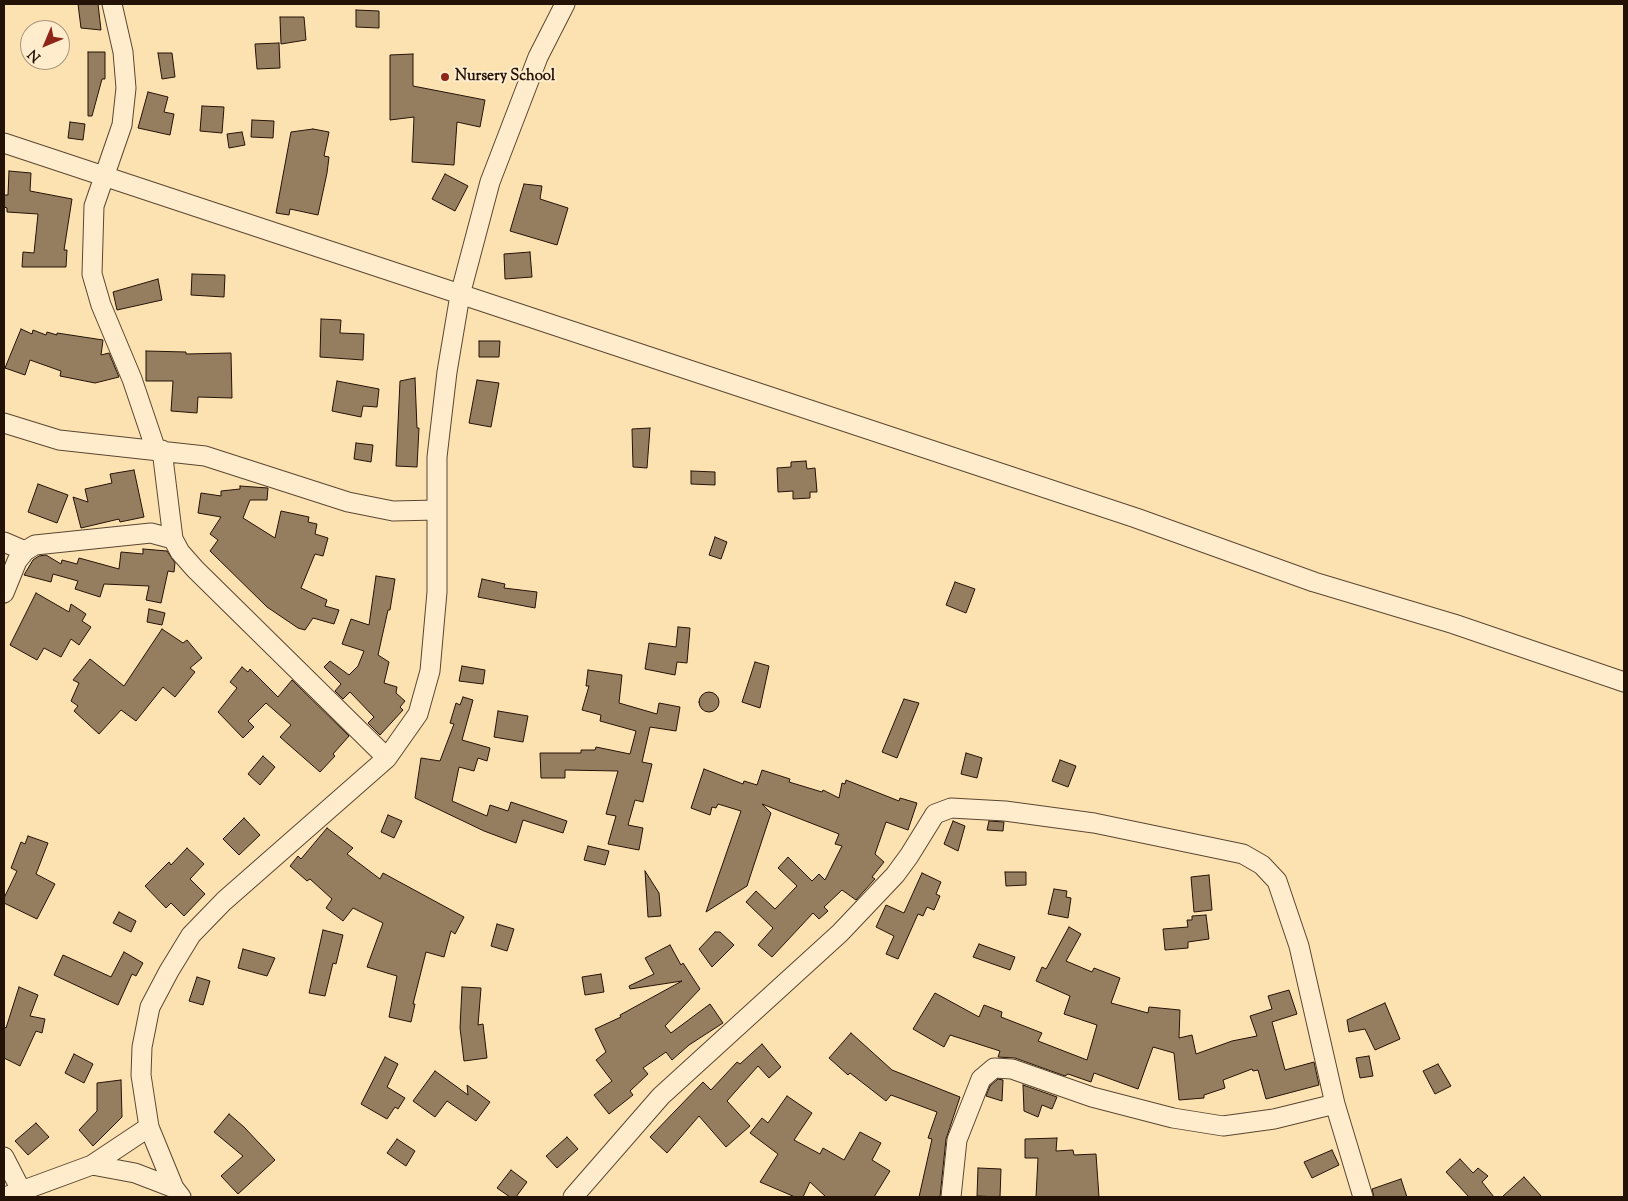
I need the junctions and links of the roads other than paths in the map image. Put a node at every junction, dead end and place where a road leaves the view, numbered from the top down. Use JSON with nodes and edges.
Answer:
{"nodes":[{"id":1,"x":112,"y":4,"type":"edge"},
{"id":2,"x":565,"y":4,"type":"edge"},
{"id":3,"x":4,"y":143,"type":"edge"},
{"id":4,"x":105,"y":176,"type":"junction"},
{"id":5,"x":460,"y":295,"type":"junction"},
{"id":6,"x":4,"y":423,"type":"edge"},
{"id":7,"x":159,"y":450,"type":"junction"},
{"id":8,"x":437,"y":510,"type":"junction"},
{"id":9,"x":173,"y":539,"type":"junction"},
{"id":10,"x":4,"y":542,"type":"edge"},
{"id":11,"x":25,"y":551,"type":"junction"},
{"id":12,"x":4,"y":593,"type":"edge"},
{"id":13,"x":1624,"y":682,"type":"edge"},
{"id":14,"x":388,"y":758,"type":"junction"},
{"id":15,"x":1335,"y":1104,"type":"junction"},
{"id":16,"x":149,"y":1126,"type":"junction"},
{"id":17,"x":4,"y":1157,"type":"edge"},
{"id":18,"x":92,"y":1164,"type":"junction"},
{"id":19,"x":178,"y":1192,"type":"edge"},
{"id":20,"x":13,"y":1194,"type":"edge"},
{"id":21,"x":573,"y":1197,"type":"edge"},
{"id":22,"x":951,"y":1197,"type":"edge"},
{"id":23,"x":1363,"y":1197,"type":"edge"}],
"edges":[{"from":1,"to":4,"type":"street"},
{"from":2,"to":5,"type":"street"},
{"from":3,"to":4,"type":"street"},
{"from":4,"to":5,"type":"street"},
{"from":4,"to":7,"type":"street"},
{"from":5,"to":8,"type":"street"},
{"from":5,"to":13,"type":"street"},
{"from":6,"to":7,"type":"street"},
{"from":7,"to":8,"type":"street"},
{"from":7,"to":9,"type":"street"},
{"from":8,"to":14,"type":"street"},
{"from":9,"to":11,"type":"street"},
{"from":9,"to":14,"type":"street"},
{"from":10,"to":11,"type":"street"},
{"from":11,"to":12,"type":"street"},
{"from":14,"to":16,"type":"street"},
{"from":15,"to":21,"type":"street"},
{"from":15,"to":22,"type":"street"},
{"from":15,"to":23,"type":"street"},
{"from":16,"to":18,"type":"street"},
{"from":16,"to":19,"type":"street"},
{"from":17,"to":20,"type":"street"},
{"from":18,"to":19,"type":"street"},
{"from":18,"to":20,"type":"street"}]}
